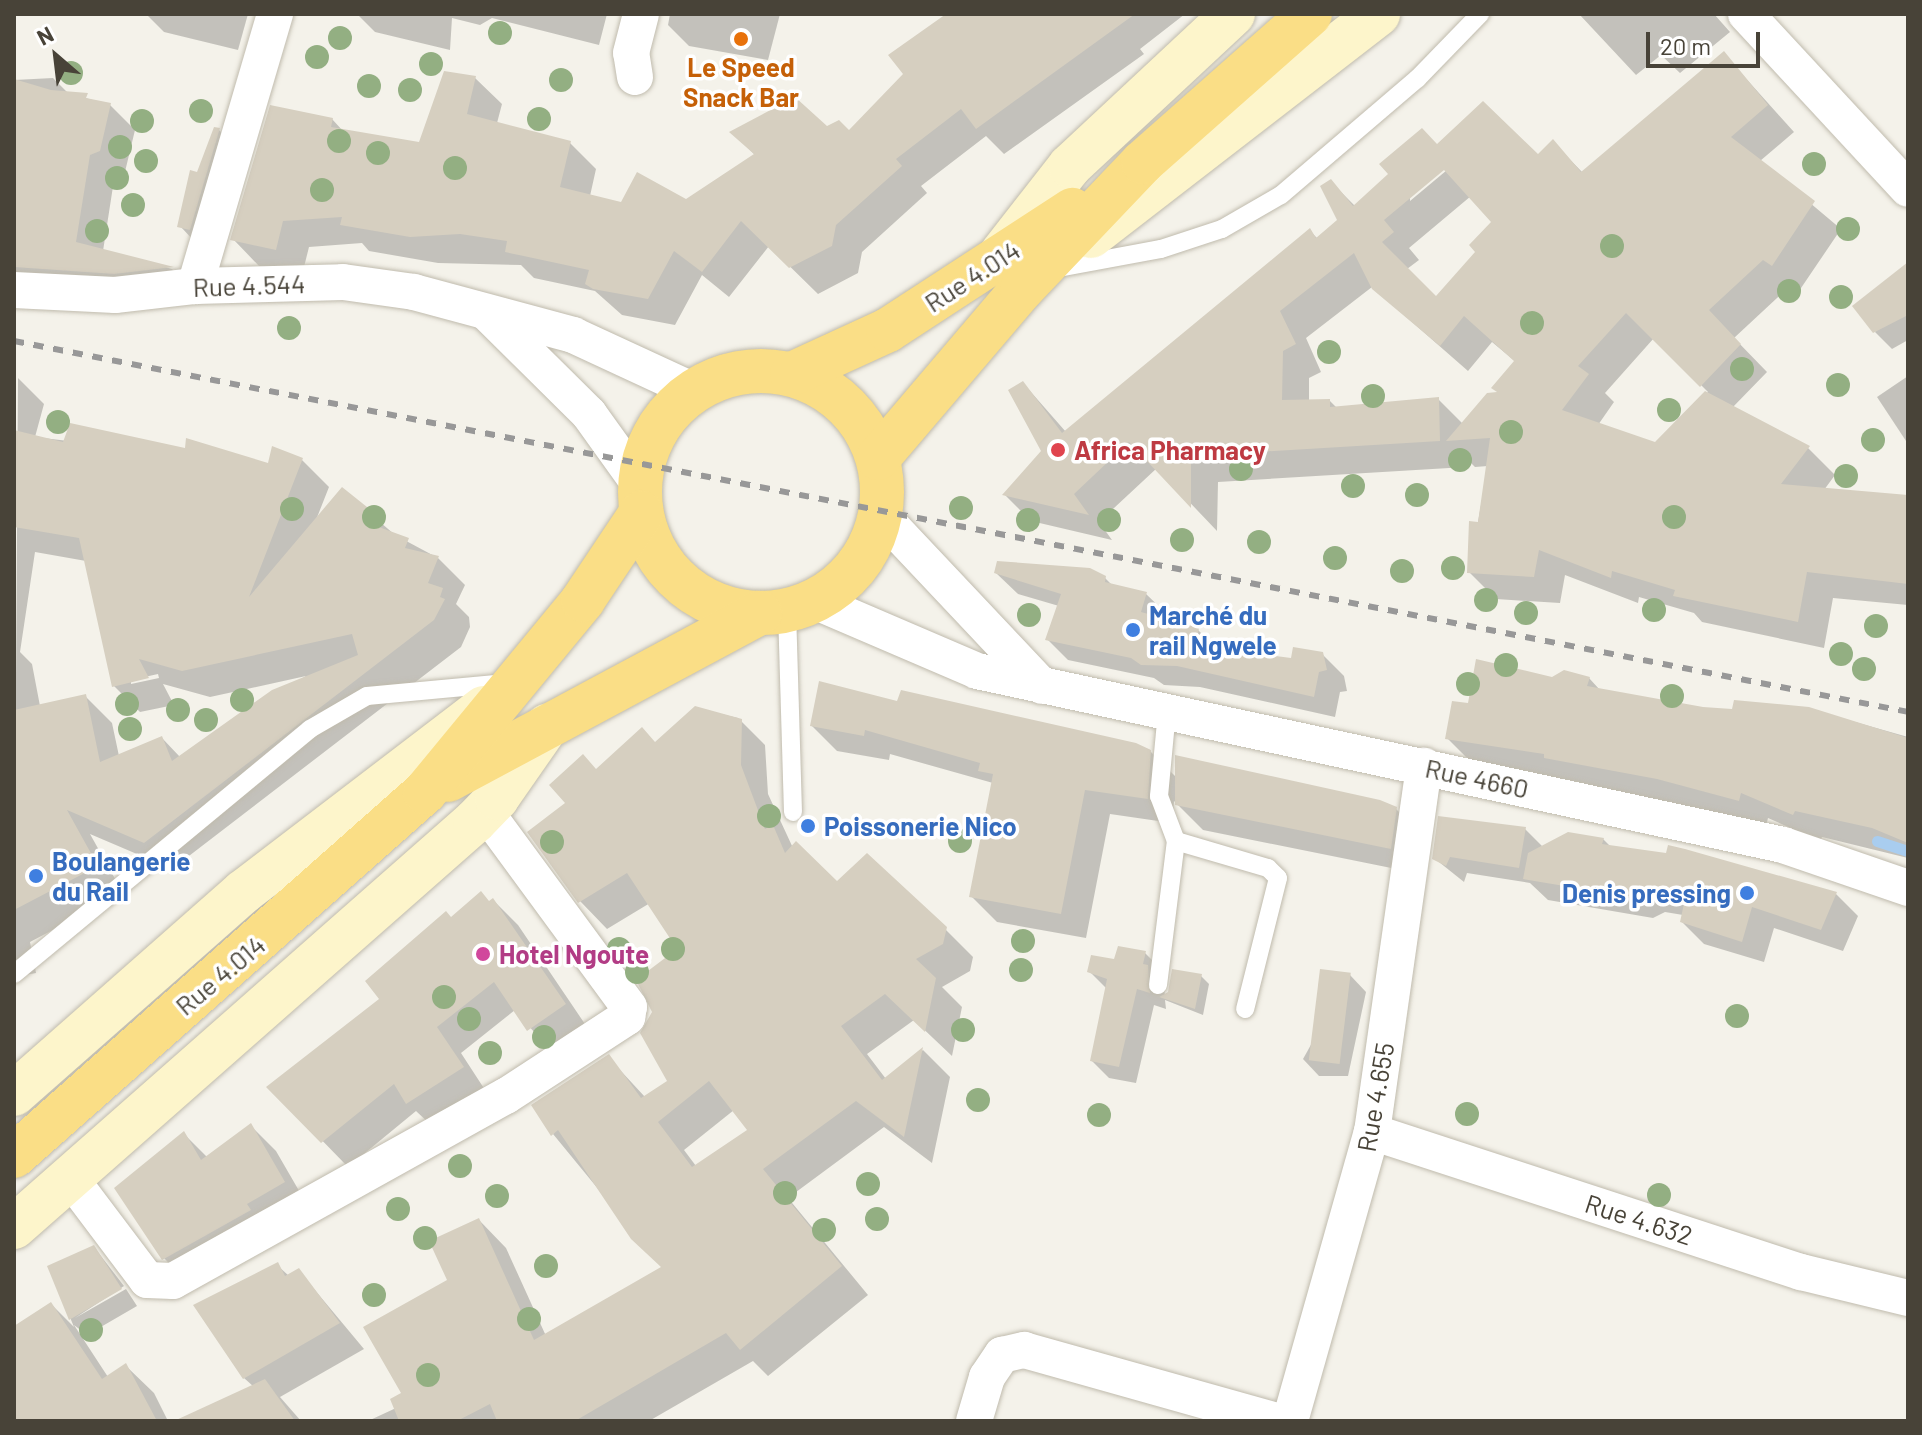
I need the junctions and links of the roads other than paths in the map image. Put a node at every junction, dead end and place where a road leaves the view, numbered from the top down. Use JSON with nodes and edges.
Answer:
{"nodes":[{"id":1,"x":275,"y":14,"type":"edge"},
{"id":2,"x":641,"y":14,"type":"edge"},
{"id":3,"x":1233,"y":14,"type":"edge"},
{"id":4,"x":1310,"y":14,"type":"edge"},
{"id":5,"x":1378,"y":14,"type":"edge"},
{"id":6,"x":1480,"y":14,"type":"edge"},
{"id":7,"x":1746,"y":14,"type":"edge"},
{"id":8,"x":635,"y":77,"type":"dead end"},
{"id":9,"x":1908,"y":189,"type":"edge"},
{"id":10,"x":1022,"y":273,"type":"junction"},
{"id":11,"x":195,"y":286,"type":"junction"},
{"id":12,"x":14,"y":290,"type":"edge"},
{"id":13,"x":482,"y":308,"type":"junction"},
{"id":14,"x":792,"y":374,"type":"junction"},
{"id":15,"x":694,"y":391,"type":"junction"},
{"id":16,"x":878,"y":458,"type":"junction"},
{"id":17,"x":641,"y":499,"type":"junction"},
{"id":18,"x":880,"y":514,"type":"junction"},
{"id":19,"x":787,"y":608,"type":"junction"},
{"id":20,"x":518,"y":682,"type":"junction"},
{"id":21,"x":1042,"y":686,"type":"junction"},
{"id":22,"x":1167,"y":712,"type":"junction"},
{"id":23,"x":547,"y":726,"type":"junction"},
{"id":24,"x":1424,"y":766,"type":"junction"},
{"id":25,"x":425,"y":792,"type":"junction"},
{"id":26,"x":485,"y":811,"type":"junction"},
{"id":27,"x":793,"y":812,"type":"dead end"},
{"id":28,"x":1176,"y":841,"type":"junction"},
{"id":29,"x":1908,"y":888,"type":"edge"},
{"id":30,"x":14,"y":974,"type":"edge"},
{"id":31,"x":1158,"y":985,"type":"dead end"},
{"id":32,"x":1245,"y":1009,"type":"dead end"},
{"id":33,"x":14,"y":1094,"type":"edge"},
{"id":34,"x":1372,"y":1132,"type":"junction"},
{"id":35,"x":14,"y":1156,"type":"edge"},
{"id":36,"x":71,"y":1179,"type":"junction"},
{"id":37,"x":14,"y":1227,"type":"edge"},
{"id":38,"x":1908,"y":1298,"type":"edge"},
{"id":39,"x":974,"y":1421,"type":"edge"},
{"id":40,"x":1276,"y":1421,"type":"edge"},
{"id":41,"x":1290,"y":1421,"type":"edge"}],
"edges":[{"from":1,"to":11,"type":"street"},
{"from":2,"to":8,"type":"street"},
{"from":3,"to":10,"type":"main road"},
{"from":4,"to":10,"type":"highway","name":"Rue 4.014"},
{"from":5,"to":10,"type":"main road"},
{"from":6,"to":10,"type":"lane"},
{"from":7,"to":9,"type":"street"},
{"from":10,"to":14,"type":"highway","name":"Rue 4.014"},
{"from":10,"to":16,"type":"highway","name":"Rue 4.014"},
{"from":11,"to":12,"type":"street","name":"Rue 4.544"},
{"from":11,"to":13,"type":"street","name":"Rue 4.544"},
{"from":13,"to":15,"type":"street","name":"Rue 4.544"},
{"from":13,"to":17,"type":"street"},
{"from":14,"to":15,"type":"highway"},
{"from":14,"to":16,"type":"highway"},
{"from":15,"to":17,"type":"highway"},
{"from":16,"to":18,"type":"highway"},
{"from":17,"to":19,"type":"highway"},
{"from":17,"to":20,"type":"highway","name":"Rue 4.014"},
{"from":18,"to":19,"type":"highway"},
{"from":18,"to":21,"type":"street"},
{"from":19,"to":21,"type":"street","name":"Rue 4660"},
{"from":19,"to":23,"type":"highway","name":"Rue 4.014"},
{"from":19,"to":27,"type":"lane"},
{"from":20,"to":25,"type":"highway","name":"Rue 4.014"},
{"from":20,"to":30,"type":"lane"},
{"from":20,"to":33,"type":"main road"},
{"from":21,"to":22,"type":"street","name":"Rue 4660"},
{"from":22,"to":24,"type":"street","name":"Rue 4660"},
{"from":22,"to":28,"type":"lane"},
{"from":23,"to":25,"type":"highway","name":"Rue 4.014"},
{"from":23,"to":26,"type":"main road"},
{"from":24,"to":29,"type":"street","name":"Rue 4660"},
{"from":24,"to":34,"type":"street","name":"Rue 4.655"},
{"from":25,"to":35,"type":"highway","name":"Rue 4.014"},
{"from":26,"to":36,"type":"main road"},
{"from":26,"to":36,"type":"street"},
{"from":28,"to":31,"type":"lane"},
{"from":28,"to":32,"type":"lane"},
{"from":34,"to":38,"type":"street","name":"Rue 4.632"},
{"from":34,"to":41,"type":"street","name":"Rue 4.655"},
{"from":36,"to":37,"type":"main road"},
{"from":39,"to":40,"type":"street"}]}
